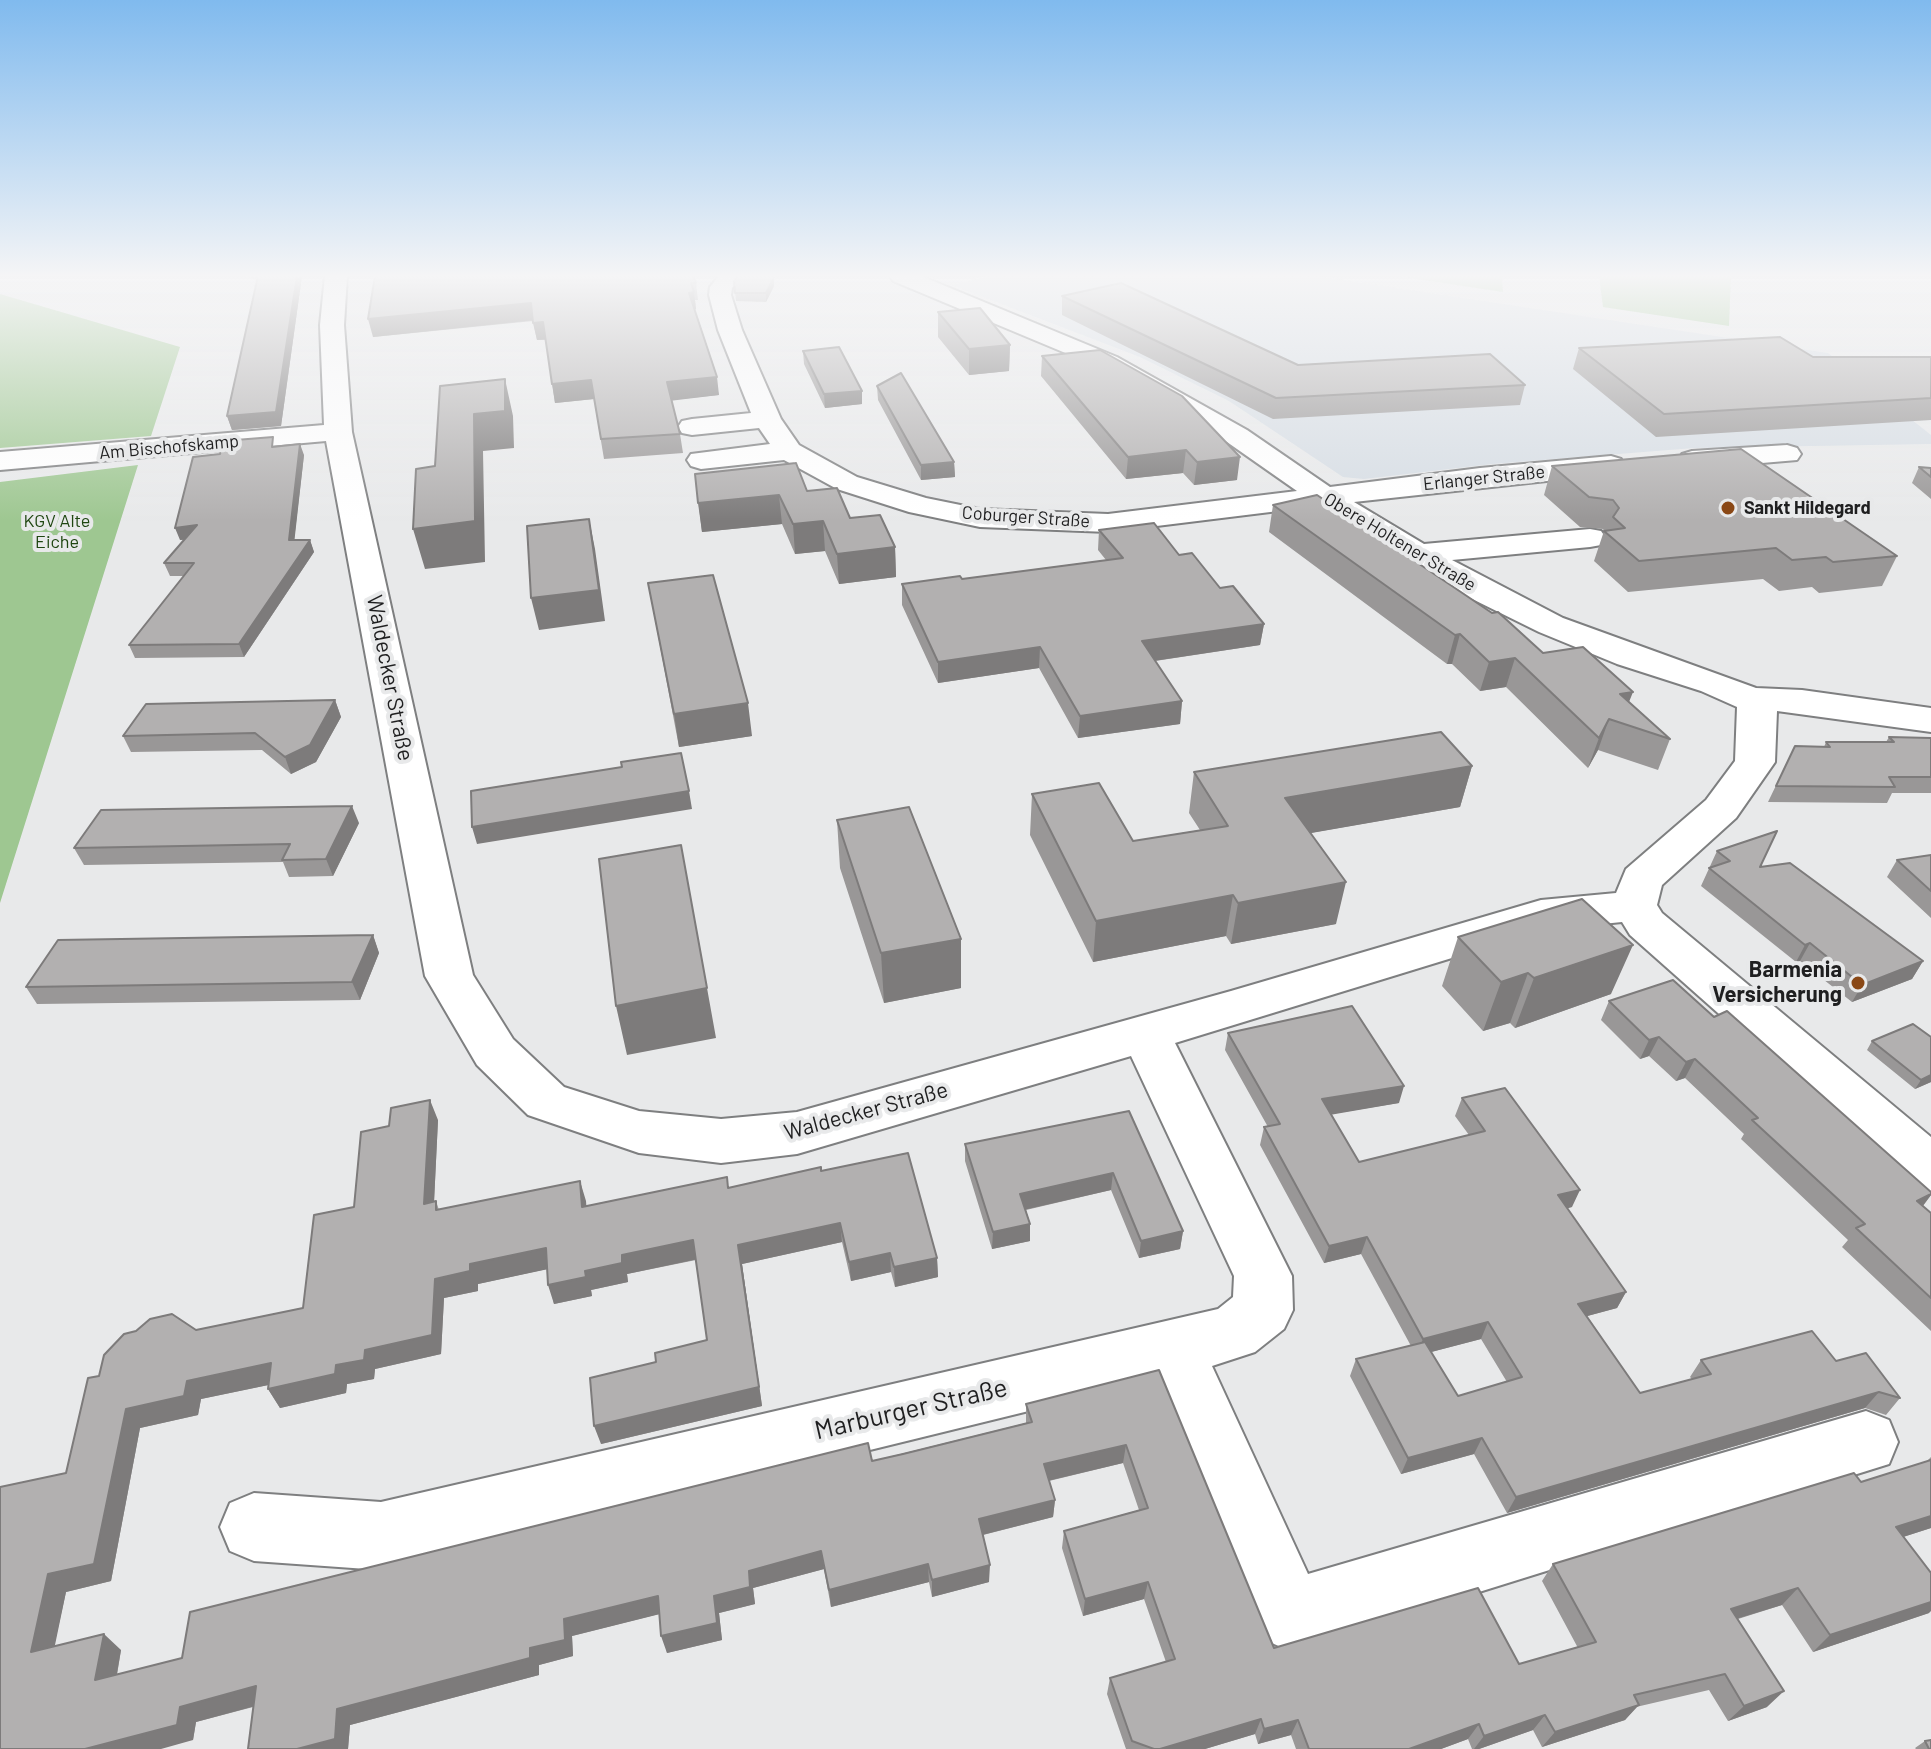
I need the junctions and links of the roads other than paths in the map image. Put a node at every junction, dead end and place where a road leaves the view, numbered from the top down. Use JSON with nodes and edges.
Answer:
{"nodes":[{"id":1,"x":334,"y":358,"type":"edge"},
{"id":2,"x":744,"y":358,"type":"edge"},
{"id":3,"x":1097,"y":358,"type":"edge"},
{"id":4,"x":767,"y":419,"type":"junction"},
{"id":5,"x":692,"y":427,"type":"dead end"},
{"id":6,"x":338,"y":432,"type":"junction"},
{"id":7,"x":789,"y":451,"type":"junction"},
{"id":8,"x":1787,"y":454,"type":"dead end"},
{"id":9,"x":701,"y":460,"type":"dead end"},
{"id":10,"x":0,"y":461,"type":"edge"},
{"id":11,"x":1664,"y":462,"type":"edge"},
{"id":12,"x":1633,"y":463,"type":"edge"},
{"id":13,"x":1324,"y":496,"type":"junction"},
{"id":14,"x":1590,"y":538,"type":"dead end"},
{"id":15,"x":1418,"y":554,"type":"junction"},
{"id":16,"x":1750,"y":699,"type":"junction"},
{"id":17,"x":1931,"y":720,"type":"edge"},
{"id":18,"x":1634,"y":906,"type":"junction"},
{"id":19,"x":1145,"y":1034,"type":"junction"},
{"id":20,"x":1931,"y":1169,"type":"edge"},
{"id":21,"x":1172,"y":1347,"type":"junction"},
{"id":22,"x":1866,"y":1442,"type":"dead end"},
{"id":23,"x":254,"y":1527,"type":"dead end"}],
"edges":[{"from":1,"to":6,"type":"street","name":"Waldecker Straße"},
{"from":2,"to":4,"type":"street","name":"Coburger Straße"},
{"from":3,"to":13,"type":"street","name":"Obere Holtener Straße"},
{"from":4,"to":5,"type":"street"},
{"from":4,"to":7,"type":"street","name":"Coburger Straße"},
{"from":6,"to":10,"type":"street","name":"Am Bischofskamp"},
{"from":6,"to":19,"type":"street","name":"Waldecker Straße"},
{"from":7,"to":9,"type":"street"},
{"from":7,"to":13,"type":"street","name":"Coburger Straße"},
{"from":8,"to":11,"type":"street"},
{"from":12,"to":13,"type":"street","name":"Erlanger Straße"},
{"from":13,"to":15,"type":"street","name":"Obere Holtener Straße"},
{"from":14,"to":15,"type":"street"},
{"from":15,"to":16,"type":"street","name":"Obere Holtener Straße"},
{"from":16,"to":17,"type":"street","name":"Obere Holtener Straße"},
{"from":16,"to":18,"type":"street"},
{"from":18,"to":19,"type":"street","name":"Waldecker Straße"},
{"from":18,"to":20,"type":"street"},
{"from":19,"to":21,"type":"street","name":"Marburger Straße"},
{"from":21,"to":22,"type":"street"},
{"from":21,"to":23,"type":"street","name":"Marburger Straße"}]}
